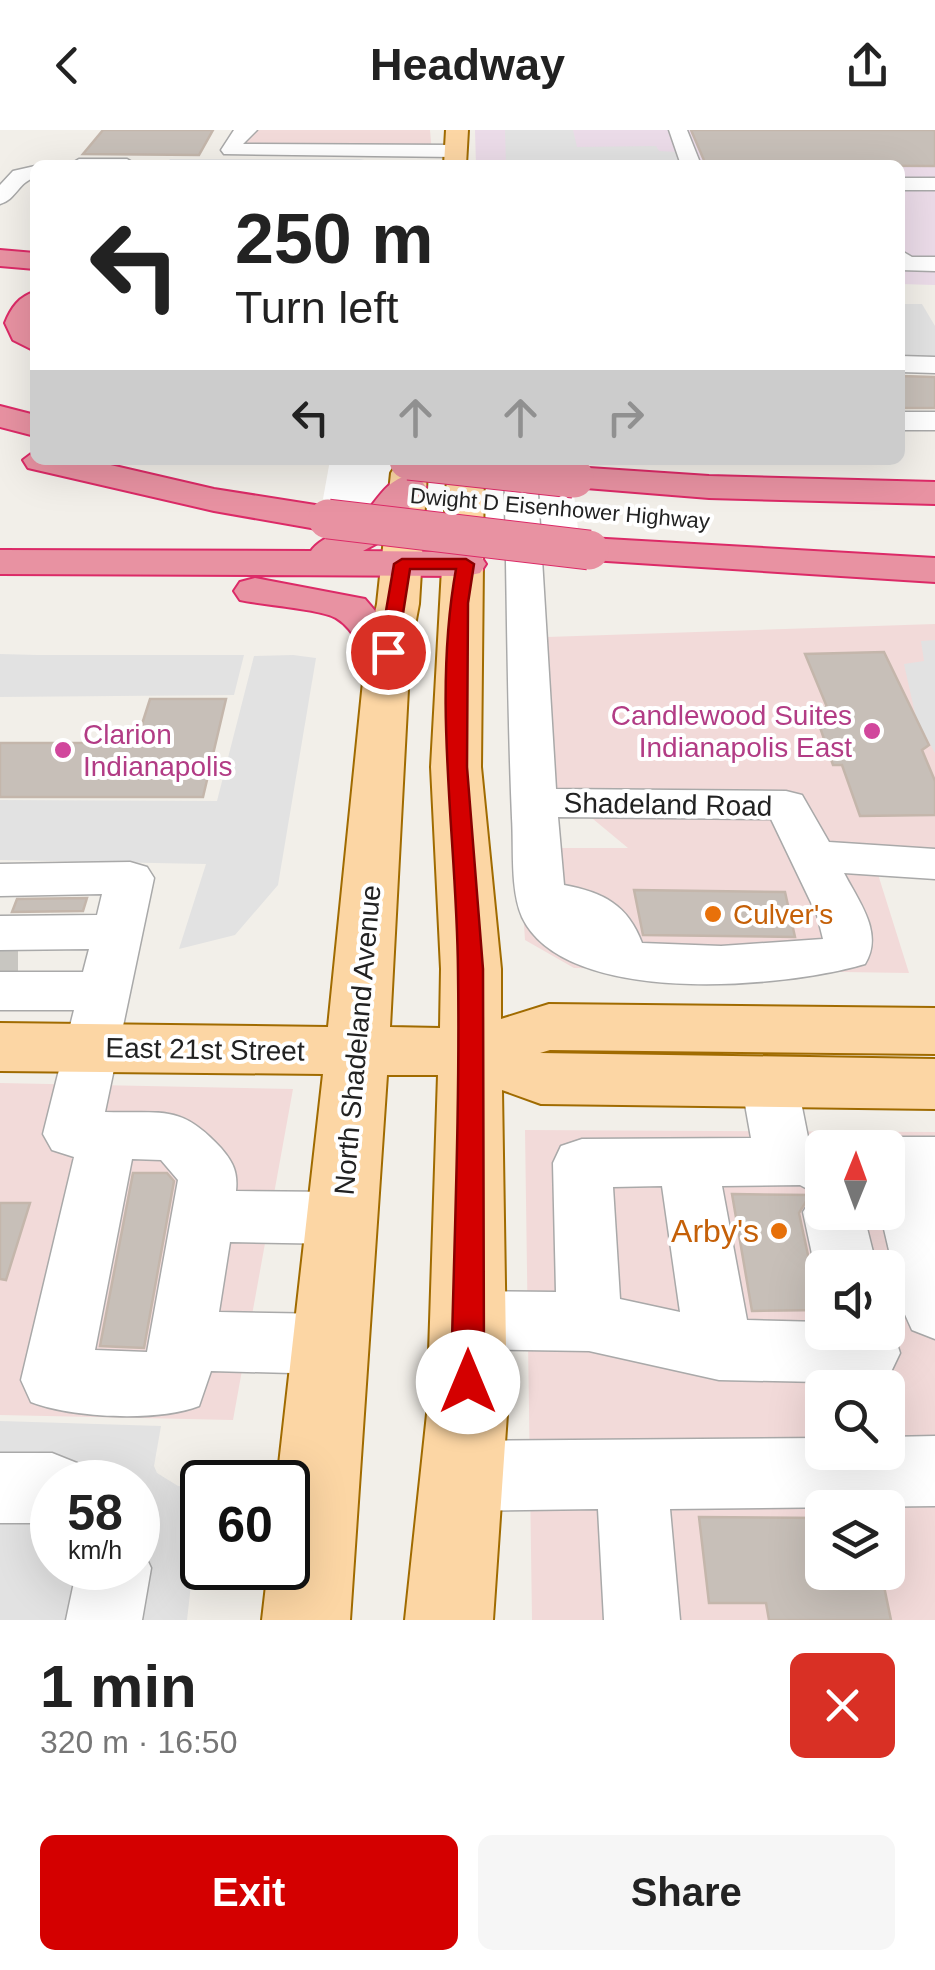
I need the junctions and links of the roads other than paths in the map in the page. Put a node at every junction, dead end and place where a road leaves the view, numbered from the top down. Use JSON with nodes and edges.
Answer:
{"nodes":[{"id":1,"x":248,"y":130,"type":"edge"},
{"id":2,"x":678,"y":130,"type":"edge"},
{"id":3,"x":456,"y":149,"type":"edge"},
{"id":4,"x":689,"y":160,"type":"edge"},
{"id":5,"x":30,"y":173,"type":"edge"},
{"id":6,"x":905,"y":184,"type":"edge"},
{"id":7,"x":935,"y":184,"type":"edge"},
{"id":8,"x":6,"y":201,"type":"edge"},
{"id":9,"x":0,"y":258,"type":"edge"},
{"id":10,"x":30,"y":260,"type":"edge"},
{"id":11,"x":905,"y":264,"type":"edge"},
{"id":12,"x":935,"y":264,"type":"edge"},
{"id":13,"x":30,"y":306,"type":"edge"},
{"id":14,"x":30,"y":338,"type":"edge"},
{"id":15,"x":0,"y":352,"type":"edge"},
{"id":16,"x":30,"y":361,"type":"edge"},
{"id":17,"x":905,"y":364,"type":"edge"},
{"id":18,"x":935,"y":364,"type":"edge"},
{"id":19,"x":905,"y":386,"type":"edge"},
{"id":20,"x":935,"y":386,"type":"edge"},
{"id":21,"x":0,"y":416,"type":"edge"},
{"id":22,"x":905,"y":421,"type":"edge"},
{"id":23,"x":935,"y":421,"type":"edge"},
{"id":24,"x":30,"y":425,"type":"edge"},
{"id":25,"x":0,"y":450,"type":"edge"},
{"id":26,"x":30,"y":457,"type":"edge"},
{"id":27,"x":0,"y":462,"type":"edge"},
{"id":28,"x":60,"y":465,"type":"edge"},
{"id":29,"x":205,"y":465,"type":"edge"},
{"id":30,"x":466,"y":465,"type":"edge"},
{"id":31,"x":520,"y":465,"type":"edge"},
{"id":32,"x":409,"y":469,"type":"edge"},
{"id":33,"x":109,"y":478,"type":"junction"},
{"id":34,"x":929,"y":492,"type":"edge"},
{"id":35,"x":330,"y":502,"type":"junction"},
{"id":36,"x":582,"y":513,"type":"junction"},
{"id":37,"x":935,"y":528,"type":"edge"},
{"id":38,"x":0,"y":562,"type":"edge"},
{"id":39,"x":935,"y":570,"type":"edge"},
{"id":40,"x":263,"y":577,"type":"junction"},
{"id":41,"x":401,"y":578,"type":"junction"},
{"id":42,"x":462,"y":578,"type":"junction"},
{"id":43,"x":0,"y":588,"type":"edge"},
{"id":44,"x":388,"y":652,"type":"junction"},
{"id":45,"x":534,"y":803,"type":"junction"},
{"id":46,"x":935,"y":864,"type":"edge"},
{"id":47,"x":818,"y":870,"type":"junction"},
{"id":48,"x":0,"y":880,"type":"edge"},
{"id":49,"x":548,"y":898,"type":"junction"},
{"id":50,"x":6,"y":962,"type":"tunnel mouth"},
{"id":51,"x":106,"y":983,"type":"junction"},
{"id":52,"x":935,"y":1030,"type":"edge"},
{"id":53,"x":0,"y":1047,"type":"edge"},
{"id":54,"x":355,"y":1051,"type":"junction"},
{"id":55,"x":470,"y":1052,"type":"junction"},
{"id":56,"x":769,"y":1082,"type":"junction"},
{"id":57,"x":935,"y":1084,"type":"edge"},
{"id":58,"x":108,"y":1135,"type":"junction"},
{"id":59,"x":935,"y":1161,"type":"edge"},
{"id":60,"x":688,"y":1162,"type":"junction"},
{"id":61,"x":803,"y":1166,"type":"edge"},
{"id":62,"x":204,"y":1216,"type":"junction"},
{"id":63,"x":340,"y":1218,"type":"junction"},
{"id":64,"x":935,"y":1310,"type":"edge"},
{"id":65,"x":468,"y":1320,"type":"junction"},
{"id":66,"x":589,"y":1322,"type":"junction"},
{"id":67,"x":182,"y":1341,"type":"junction"},
{"id":68,"x":330,"y":1344,"type":"junction"},
{"id":69,"x":719,"y":1350,"type":"junction"},
{"id":70,"x":866,"y":1350,"type":"edge"},
{"id":71,"x":935,"y":1471,"type":"edge"},
{"id":72,"x":632,"y":1475,"type":"junction"},
{"id":73,"x":462,"y":1476,"type":"junction"},
{"id":74,"x":0,"y":1488,"type":"edge"},
{"id":75,"x":30,"y":1488,"type":"edge"},
{"id":76,"x":110,"y":1590,"type":"edge"},
{"id":77,"x":104,"y":1620,"type":"edge"},
{"id":78,"x":306,"y":1620,"type":"edge"},
{"id":79,"x":448,"y":1620,"type":"edge"},
{"id":80,"x":642,"y":1620,"type":"edge"}],
"edges":[{"from":1,"to":3,"type":"street"},
{"from":2,"to":4,"type":"street"},
{"from":5,"to":8,"type":"street"},
{"from":6,"to":7,"type":"street"},
{"from":9,"to":10,"type":"highway"},
{"from":11,"to":12,"type":"street"},
{"from":13,"to":14,"type":"highway"},
{"from":15,"to":16,"type":"highway"},
{"from":17,"to":18,"type":"street"},
{"from":19,"to":20,"type":"street"},
{"from":21,"to":24,"type":"highway"},
{"from":22,"to":23,"type":"street"},
{"from":25,"to":26,"type":"highway"},
{"from":27,"to":33,"type":"highway"},
{"from":28,"to":33,"type":"highway"},
{"from":29,"to":35,"type":"highway"},
{"from":30,"to":42,"type":"main road"},
{"from":31,"to":45,"type":"street","name":"Shadeland Road"},
{"from":32,"to":36,"type":"highway","name":"Dwight D Eisenhower Highway","bridge":true},
{"from":32,"to":40,"type":"highway"},
{"from":32,"to":41,"type":"main road","name":"North Shadeland Avenue"},
{"from":33,"to":35,"type":"highway"},
{"from":34,"to":36,"type":"highway","name":"Dwight D Eisenhower Highway"},
{"from":35,"to":36,"type":"highway","bridge":true},
{"from":36,"to":37,"type":"highway","name":"Dwight D Eisenhower Highway"},
{"from":36,"to":39,"type":"highway"},
{"from":38,"to":40,"type":"highway"},
{"from":40,"to":41,"type":"highway"},
{"from":40,"to":43,"type":"highway"},
{"from":40,"to":44,"type":"highway"},
{"from":41,"to":42,"type":"highway"},
{"from":41,"to":44,"type":"main road","name":"North Shadeland Avenue"},
{"from":42,"to":55,"type":"main road"},
{"from":44,"to":54,"type":"main road","name":"North Shadeland Avenue"},
{"from":45,"to":47,"type":"street","name":"Shadeland Road"},
{"from":45,"to":49,"type":"street"},
{"from":46,"to":47,"type":"street"},
{"from":47,"to":49,"type":"street"},
{"from":47,"to":49,"type":"street"},
{"from":48,"to":51,"type":"street"},
{"from":50,"to":51,"type":"street"},
{"from":51,"to":53,"type":"main road","name":"East 21st Street"},
{"from":51,"to":54,"type":"main road","name":"East 21st Street"},
{"from":51,"to":58,"type":"street"},
{"from":52,"to":55,"type":"main road","name":"East 21st Street"},
{"from":54,"to":55,"type":"main road","name":"East 21st Street"},
{"from":54,"to":63,"type":"main road","name":"North Shadeland Avenue"},
{"from":55,"to":56,"type":"main road","name":"East 21st Street"},
{"from":55,"to":65,"type":"main road"},
{"from":56,"to":57,"type":"main road","name":"East 21st Street"},
{"from":56,"to":61,"type":"street"},
{"from":58,"to":62,"type":"street"},
{"from":58,"to":67,"type":"street"},
{"from":59,"to":64,"type":"street"},
{"from":60,"to":61,"type":"street"},
{"from":60,"to":66,"type":"street"},
{"from":60,"to":69,"type":"street"},
{"from":62,"to":63,"type":"street"},
{"from":62,"to":67,"type":"street"},
{"from":63,"to":68,"type":"main road","name":"North Shadeland Avenue"},
{"from":65,"to":66,"type":"street"},
{"from":65,"to":73,"type":"main road"},
{"from":66,"to":69,"type":"street"},
{"from":67,"to":68,"type":"street"},
{"from":68,"to":78,"type":"main road","name":"North Shadeland Avenue"},
{"from":69,"to":70,"type":"street"},
{"from":71,"to":72,"type":"street"},
{"from":72,"to":73,"type":"street"},
{"from":72,"to":80,"type":"street"},
{"from":73,"to":79,"type":"main road"},
{"from":74,"to":75,"type":"street"},
{"from":76,"to":77,"type":"street"}]}
